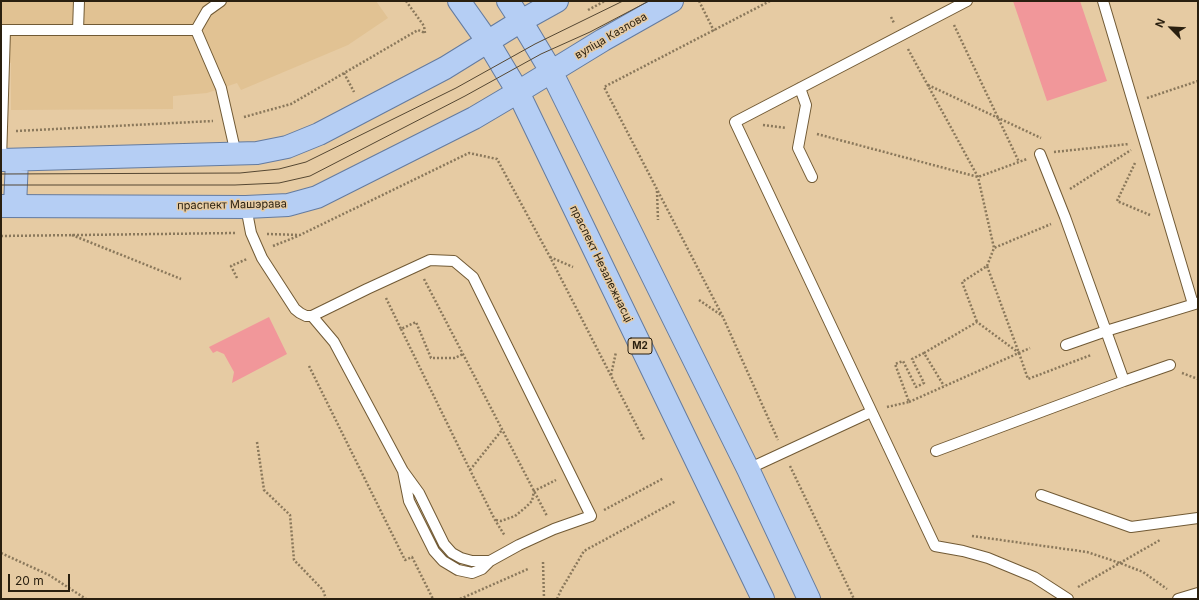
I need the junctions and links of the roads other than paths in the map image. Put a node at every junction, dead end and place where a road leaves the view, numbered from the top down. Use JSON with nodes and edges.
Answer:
{"nodes":[{"id":1,"x":79,"y":1,"type":"edge"},
{"id":2,"x":221,"y":1,"type":"edge"},
{"id":3,"x":459,"y":1,"type":"edge"},
{"id":4,"x":508,"y":1,"type":"edge"},
{"id":5,"x":557,"y":1,"type":"edge"},
{"id":6,"x":672,"y":1,"type":"edge"},
{"id":7,"x":967,"y":1,"type":"edge"},
{"id":8,"x":1103,"y":1,"type":"edge"},
{"id":9,"x":521,"y":21,"type":"junction"},
{"id":10,"x":3,"y":30,"type":"edge"},
{"id":11,"x":78,"y":30,"type":"junction"},
{"id":12,"x":196,"y":30,"type":"junction"},
{"id":13,"x":488,"y":42,"type":"junction"},
{"id":14,"x":551,"y":71,"type":"junction"},
{"id":15,"x":800,"y":88,"type":"junction"},
{"id":16,"x":518,"y":92,"type":"junction"},
{"id":17,"x":236,"y":154,"type":"junction"},
{"id":18,"x":1040,"y":154,"type":"road end"},
{"id":19,"x":9,"y":160,"type":"edge"},
{"id":20,"x":812,"y":176,"type":"dead end"},
{"id":21,"x":8,"y":206,"type":"edge"},
{"id":22,"x":246,"y":207,"type":"junction"},
{"id":23,"x":1196,"y":303,"type":"edge"},
{"id":24,"x":312,"y":316,"type":"junction"},
{"id":25,"x":1106,"y":331,"type":"junction"},
{"id":26,"x":1066,"y":345,"type":"dead end"},
{"id":27,"x":1170,"y":365,"type":"dead end"},
{"id":28,"x":1124,"y":381,"type":"junction"},
{"id":29,"x":871,"y":412,"type":"junction"},
{"id":30,"x":936,"y":451,"type":"dead end"},
{"id":31,"x":748,"y":469,"type":"junction"},
{"id":32,"x":1041,"y":495,"type":"dead end"},
{"id":33,"x":1198,"y":518,"type":"edge"},
{"id":34,"x":1198,"y":593,"type":"edge"},
{"id":35,"x":1066,"y":597,"type":"edge"},
{"id":36,"x":762,"y":599,"type":"edge"},
{"id":37,"x":809,"y":599,"type":"edge"},
{"id":38,"x":1179,"y":599,"type":"edge"}],
"edges":[{"from":1,"to":11,"type":"lane"},
{"from":2,"to":12,"type":"lane"},
{"from":3,"to":13,"type":"main road","name":"праспект Незалежнасці","number":"М2"},
{"from":4,"to":9,"type":"main road"},
{"from":5,"to":9,"type":"main road"},
{"from":6,"to":14,"type":"main road","name":"вуліца Казлова"},
{"from":7,"to":15,"type":"lane"},
{"from":8,"to":23,"type":"lane"},
{"from":9,"to":13,"type":"main road"},
{"from":9,"to":14,"type":"main road"},
{"from":10,"to":11,"type":"lane"},
{"from":10,"to":19,"type":"lane"},
{"from":11,"to":12,"type":"lane"},
{"from":12,"to":17,"type":"lane"},
{"from":13,"to":16,"type":"main road","name":"праспект Незалежнасці","number":"М2"},
{"from":13,"to":17,"type":"main road"},
{"from":14,"to":16,"type":"main road","name":"праспект Машэрава"},
{"from":14,"to":31,"type":"main road"},
{"from":15,"to":20,"type":"lane"},
{"from":15,"to":29,"type":"lane"},
{"from":16,"to":22,"type":"main road","name":"праспект Машэрава"},
{"from":16,"to":36,"type":"main road","name":"праспект Незалежнасці","number":"М2"},
{"from":17,"to":19,"type":"main road"},
{"from":18,"to":25,"type":"lane"},
{"from":19,"to":21,"type":"main road"},
{"from":21,"to":22,"type":"main road","name":"праспект Машэрава"},
{"from":22,"to":24,"type":"lane"},
{"from":23,"to":25,"type":"lane"},
{"from":24,"to":24,"type":"lane"},
{"from":25,"to":26,"type":"lane"},
{"from":25,"to":28,"type":"lane"},
{"from":27,"to":28,"type":"lane"},
{"from":28,"to":30,"type":"lane"},
{"from":29,"to":31,"type":"lane"},
{"from":29,"to":35,"type":"lane"},
{"from":31,"to":37,"type":"main road"},
{"from":32,"to":33,"type":"lane"},
{"from":34,"to":38,"type":"lane"}]}
